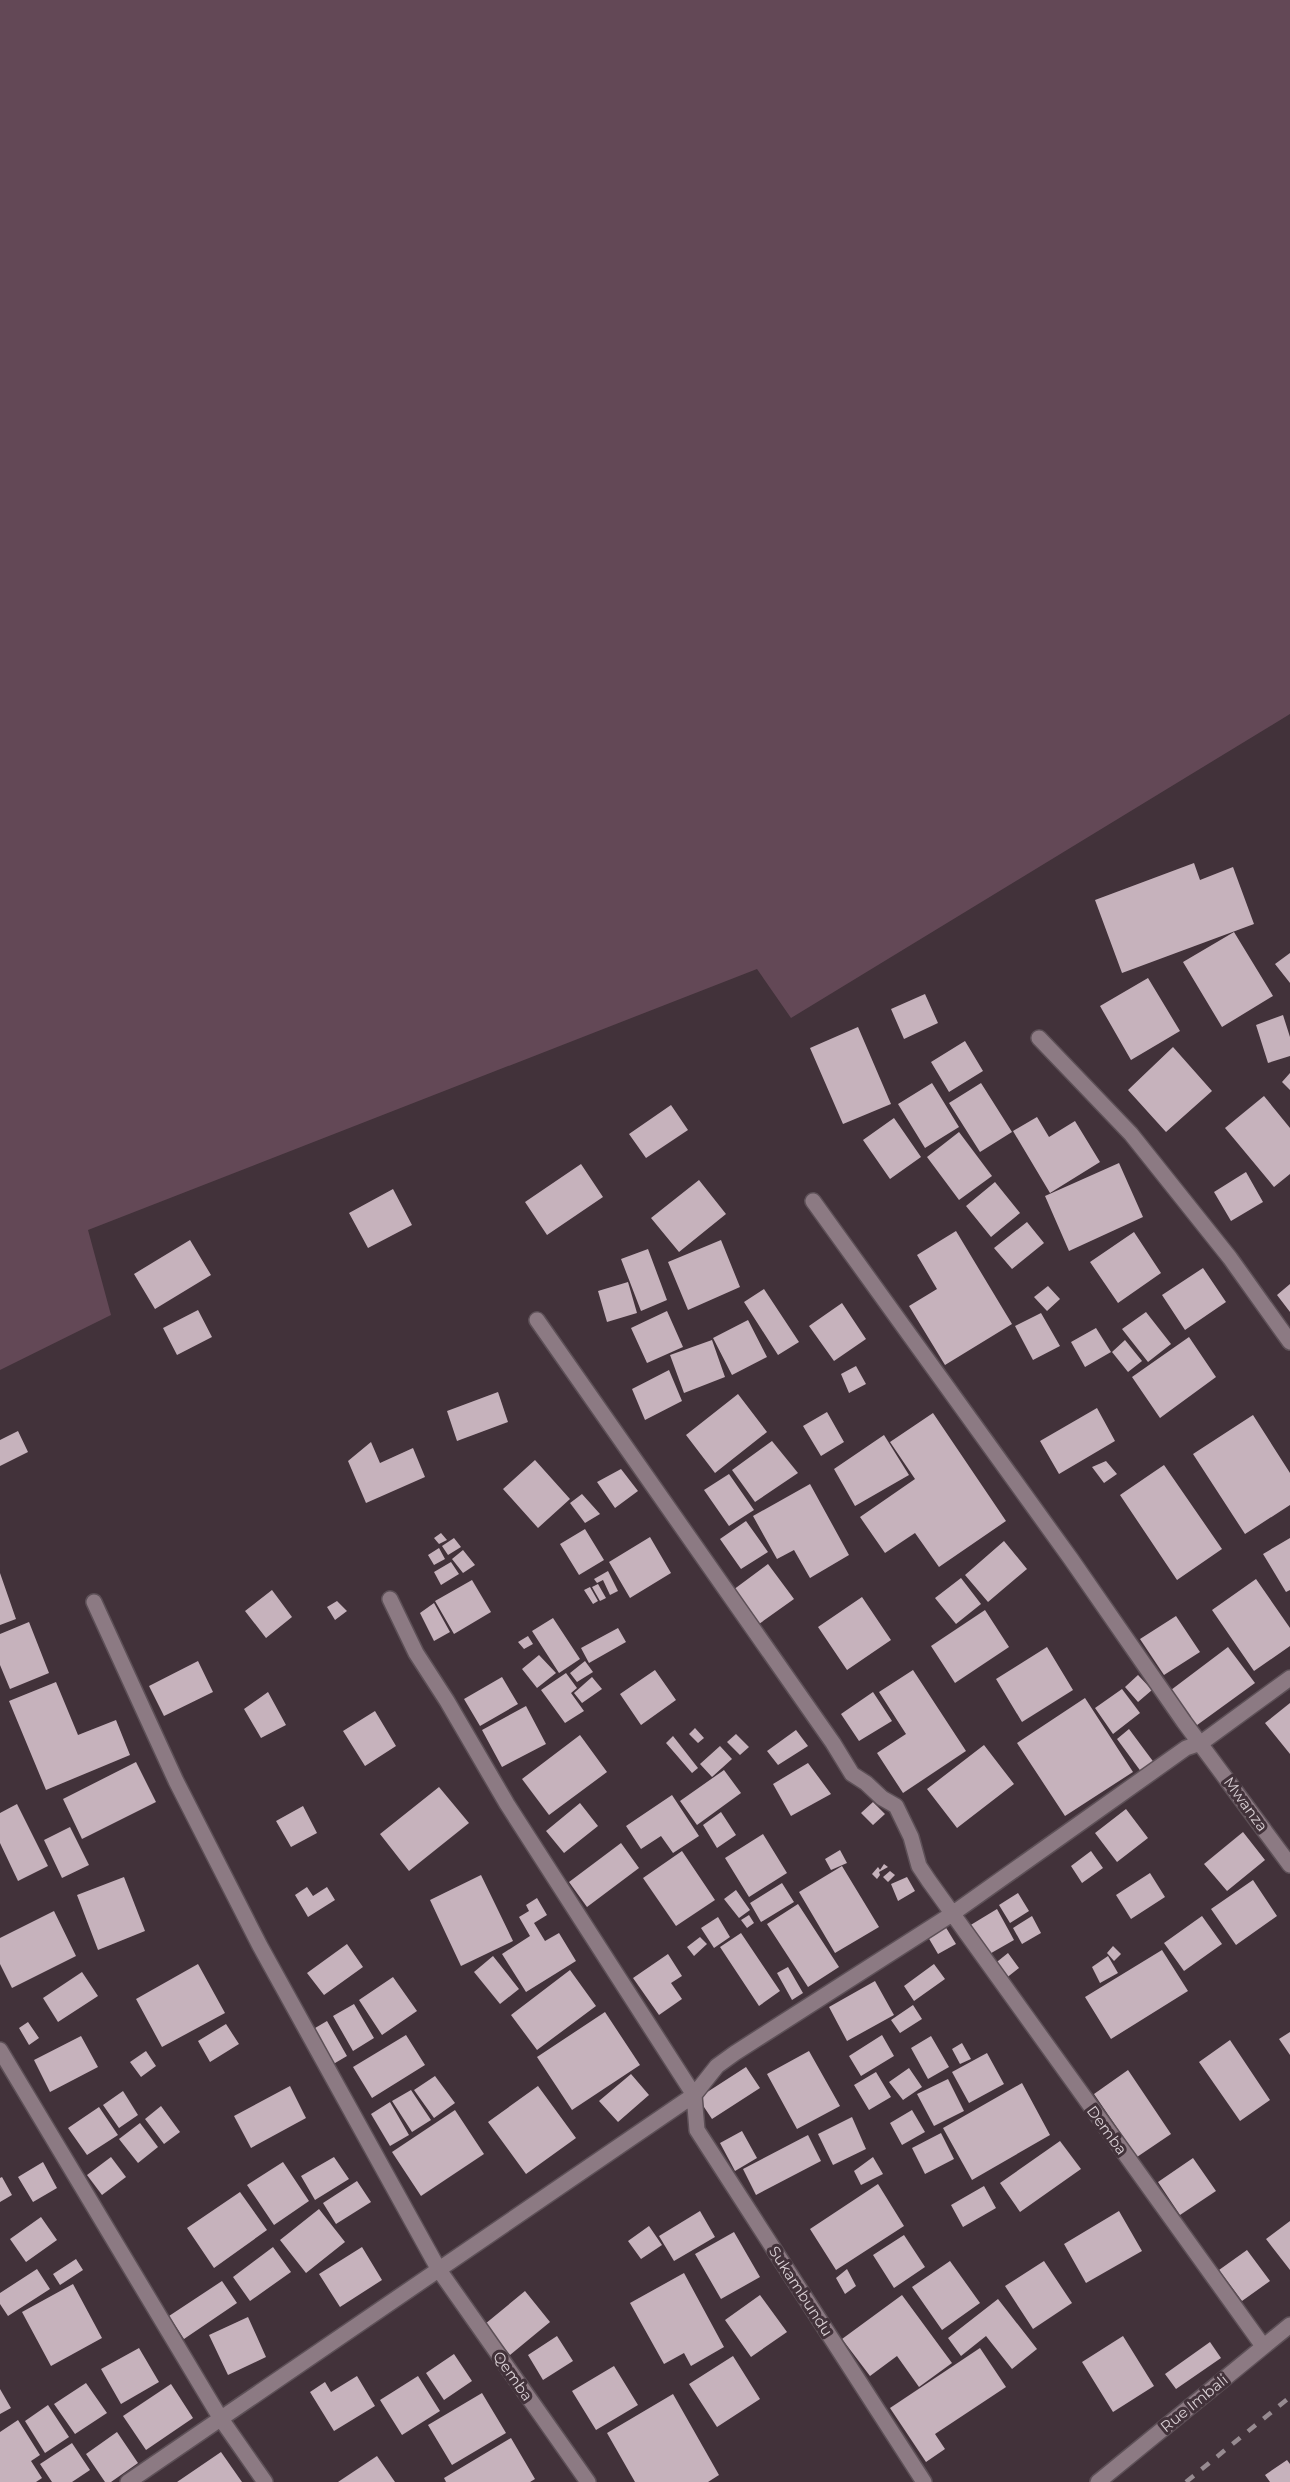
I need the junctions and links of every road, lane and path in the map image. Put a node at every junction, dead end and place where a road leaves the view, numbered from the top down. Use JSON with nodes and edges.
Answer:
{"nodes":[{"id":1,"x":1039,"y":1038,"type":"dead end"},
{"id":2,"x":813,"y":1200,"type":"dead end"},
{"id":3,"x":537,"y":1320,"type":"dead end"},
{"id":4,"x":1290,"y":1342,"type":"edge"},
{"id":5,"x":390,"y":1599,"type":"dead end"},
{"id":6,"x":94,"y":1602,"type":"dead end"},
{"id":7,"x":1290,"y":1678,"type":"edge"},
{"id":8,"x":1202,"y":1743,"type":"junction"},
{"id":9,"x":1290,"y":1865,"type":"edge"},
{"id":10,"x":952,"y":1914,"type":"junction"},
{"id":11,"x":0,"y":2049,"type":"edge"},
{"id":12,"x":694,"y":2095,"type":"junction"},
{"id":13,"x":439,"y":2270,"type":"junction"},
{"id":14,"x":1290,"y":2325,"type":"edge"},
{"id":15,"x":1263,"y":2346,"type":"junction"},
{"id":16,"x":220,"y":2419,"type":"junction"},
{"id":17,"x":128,"y":2482,"type":"edge"},
{"id":18,"x":265,"y":2482,"type":"edge"},
{"id":19,"x":588,"y":2482,"type":"edge"},
{"id":20,"x":924,"y":2482,"type":"edge"},
{"id":21,"x":1098,"y":2482,"type":"edge"}],
"edges":[{"from":1,"to":4,"type":"street"},
{"from":2,"to":8,"type":"street","name":"Mwanza"},
{"from":3,"to":10,"type":"street","name":"Demba"},
{"from":5,"to":12,"type":"street"},
{"from":6,"to":13,"type":"street","name":"Qemba"},
{"from":7,"to":8,"type":"street"},
{"from":8,"to":9,"type":"street","name":"Mwanza"},
{"from":8,"to":10,"type":"street"},
{"from":10,"to":12,"type":"street"},
{"from":10,"to":15,"type":"street","name":"Demba"},
{"from":11,"to":16,"type":"street"},
{"from":12,"to":13,"type":"street"},
{"from":12,"to":20,"type":"street","name":"Sukambundu"},
{"from":13,"to":16,"type":"street"},
{"from":13,"to":19,"type":"street","name":"Qemba"},
{"from":14,"to":15,"type":"street","name":"Rue Imbali"},
{"from":15,"to":21,"type":"street","name":"Rue Imbali"},
{"from":16,"to":17,"type":"street"},
{"from":16,"to":18,"type":"street"}]}
